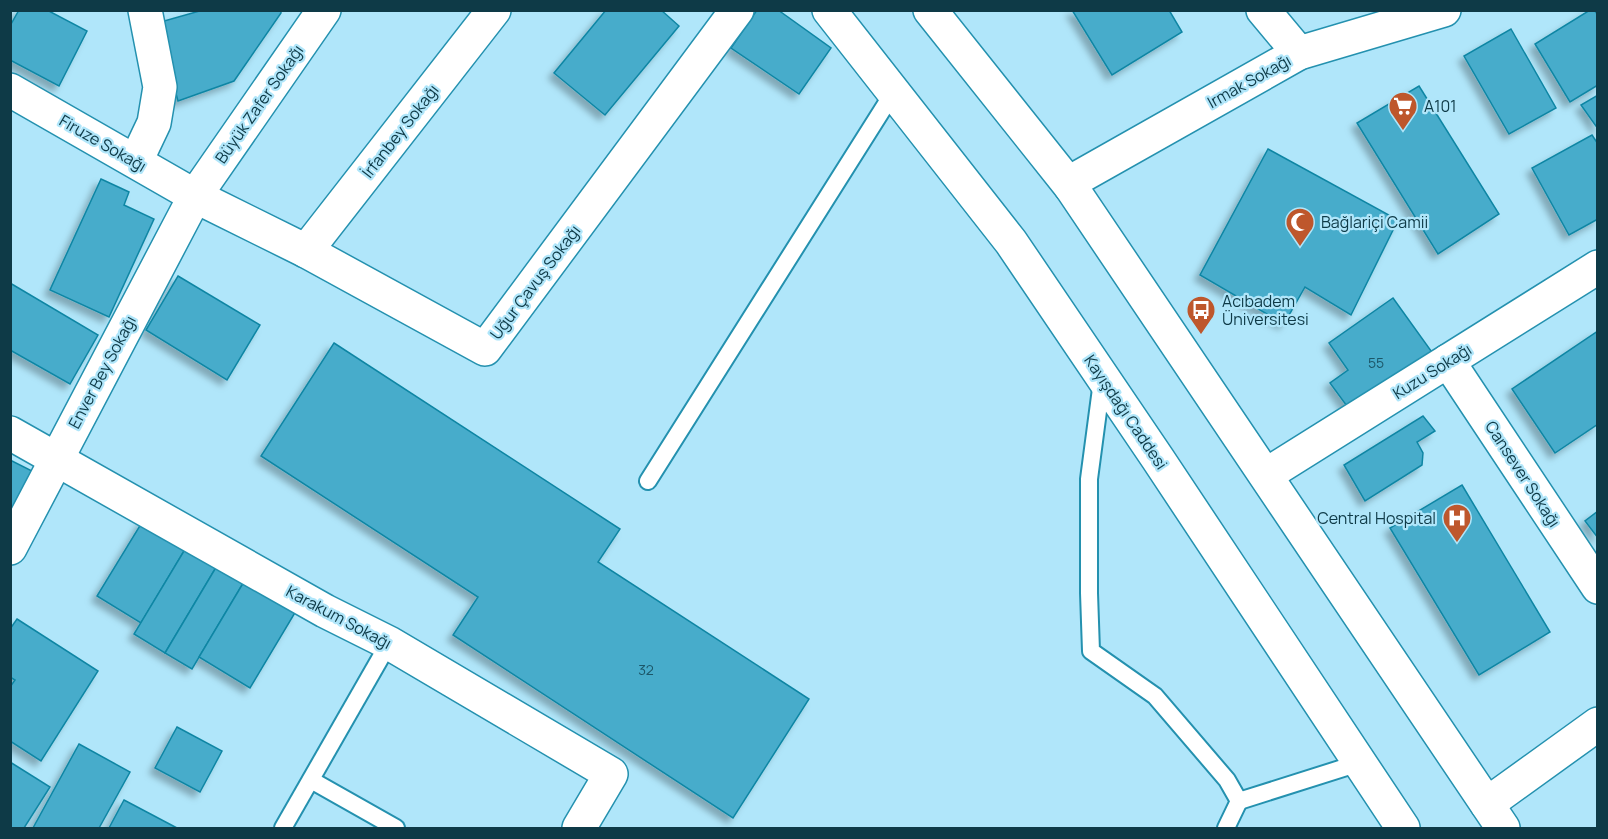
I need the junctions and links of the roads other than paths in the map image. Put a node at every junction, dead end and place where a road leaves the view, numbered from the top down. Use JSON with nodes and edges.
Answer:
{"nodes":[{"id":1,"x":145,"y":10,"type":"edge"},
{"id":2,"x":324,"y":10,"type":"edge"},
{"id":3,"x":494,"y":10,"type":"edge"},
{"id":4,"x":737,"y":10,"type":"edge"},
{"id":5,"x":828,"y":10,"type":"edge"},
{"id":6,"x":930,"y":10,"type":"edge"},
{"id":7,"x":1263,"y":10,"type":"edge"},
{"id":8,"x":1444,"y":10,"type":"edge"},
{"id":9,"x":1299,"y":53,"type":"junction"},
{"id":10,"x":10,"y":90,"type":"edge"},
{"id":11,"x":893,"y":93,"type":"junction"},
{"id":12,"x":136,"y":161,"type":"junction"},
{"id":13,"x":1071,"y":187,"type":"junction"},
{"id":14,"x":195,"y":196,"type":"junction"},
{"id":15,"x":306,"y":251,"type":"junction"},
{"id":16,"x":1598,"y":267,"type":"edge"},
{"id":17,"x":1448,"y":361,"type":"junction"},
{"id":18,"x":1103,"y":377,"type":"junction"},
{"id":19,"x":10,"y":433,"type":"edge"},
{"id":20,"x":56,"y":459,"type":"junction"},
{"id":21,"x":1266,"y":475,"type":"junction"},
{"id":22,"x":648,"y":482,"type":"dead end"},
{"id":23,"x":10,"y":548,"type":"edge"},
{"id":24,"x":1598,"y":587,"type":"edge"},
{"id":25,"x":389,"y":643,"type":"junction"},
{"id":26,"x":1598,"y":724,"type":"edge"},
{"id":27,"x":1359,"y":763,"type":"junction"},
{"id":28,"x":311,"y":780,"type":"junction"},
{"id":29,"x":1239,"y":801,"type":"junction"},
{"id":30,"x":1495,"y":816,"type":"edge"},
{"id":31,"x":283,"y":828,"type":"edge"},
{"id":32,"x":396,"y":828,"type":"edge"},
{"id":33,"x":579,"y":828,"type":"edge"},
{"id":34,"x":1226,"y":828,"type":"edge"},
{"id":35,"x":1402,"y":828,"type":"edge"}],
"edges":[{"from":1,"to":12,"type":"street"},
{"from":2,"to":14,"type":"street","name":"Büyük Zafer Sokağı"},
{"from":3,"to":15,"type":"street","name":"İrfanbey Sokağı"},
{"from":4,"to":15,"type":"street","name":"Uğur Çavuş Sokağı"},
{"from":5,"to":11,"type":"street","name":"Kayışdağı Caddesi"},
{"from":6,"to":13,"type":"street"},
{"from":7,"to":9,"type":"street"},
{"from":8,"to":9,"type":"street","name":"Irmak Sokağı"},
{"from":9,"to":13,"type":"street","name":"Irmak Sokağı"},
{"from":10,"to":12,"type":"street","name":"Firuze Sokağı"},
{"from":11,"to":18,"type":"street","name":"Kayışdağı Caddesi"},
{"from":11,"to":22,"type":"lane"},
{"from":12,"to":14,"type":"street","name":"Firuze Sokağı"},
{"from":13,"to":21,"type":"street"},
{"from":14,"to":15,"type":"street","name":"Uğur Çavuş Sokağı"},
{"from":14,"to":20,"type":"street","name":"Enver Bey Sokağı"},
{"from":16,"to":17,"type":"street","name":"Kuzu Sokağı"},
{"from":17,"to":21,"type":"street","name":"Kuzu Sokağı"},
{"from":17,"to":24,"type":"street","name":"Cansever Sokağı"},
{"from":18,"to":27,"type":"street","name":"Kayışdağı Caddesi"},
{"from":18,"to":29,"type":"lane"},
{"from":19,"to":20,"type":"street","name":"Karakum Sokağı"},
{"from":20,"to":23,"type":"street","name":"Enver Bey Sokağı"},
{"from":20,"to":25,"type":"street","name":"Karakum Sokağı"},
{"from":21,"to":30,"type":"street"},
{"from":25,"to":28,"type":"lane"},
{"from":25,"to":33,"type":"street","name":"Karakum Sokağı"},
{"from":26,"to":30,"type":"street"},
{"from":27,"to":29,"type":"lane"},
{"from":27,"to":35,"type":"street","name":"Kayışdağı Caddesi"},
{"from":28,"to":31,"type":"lane"},
{"from":28,"to":32,"type":"lane"},
{"from":29,"to":34,"type":"lane"}]}
